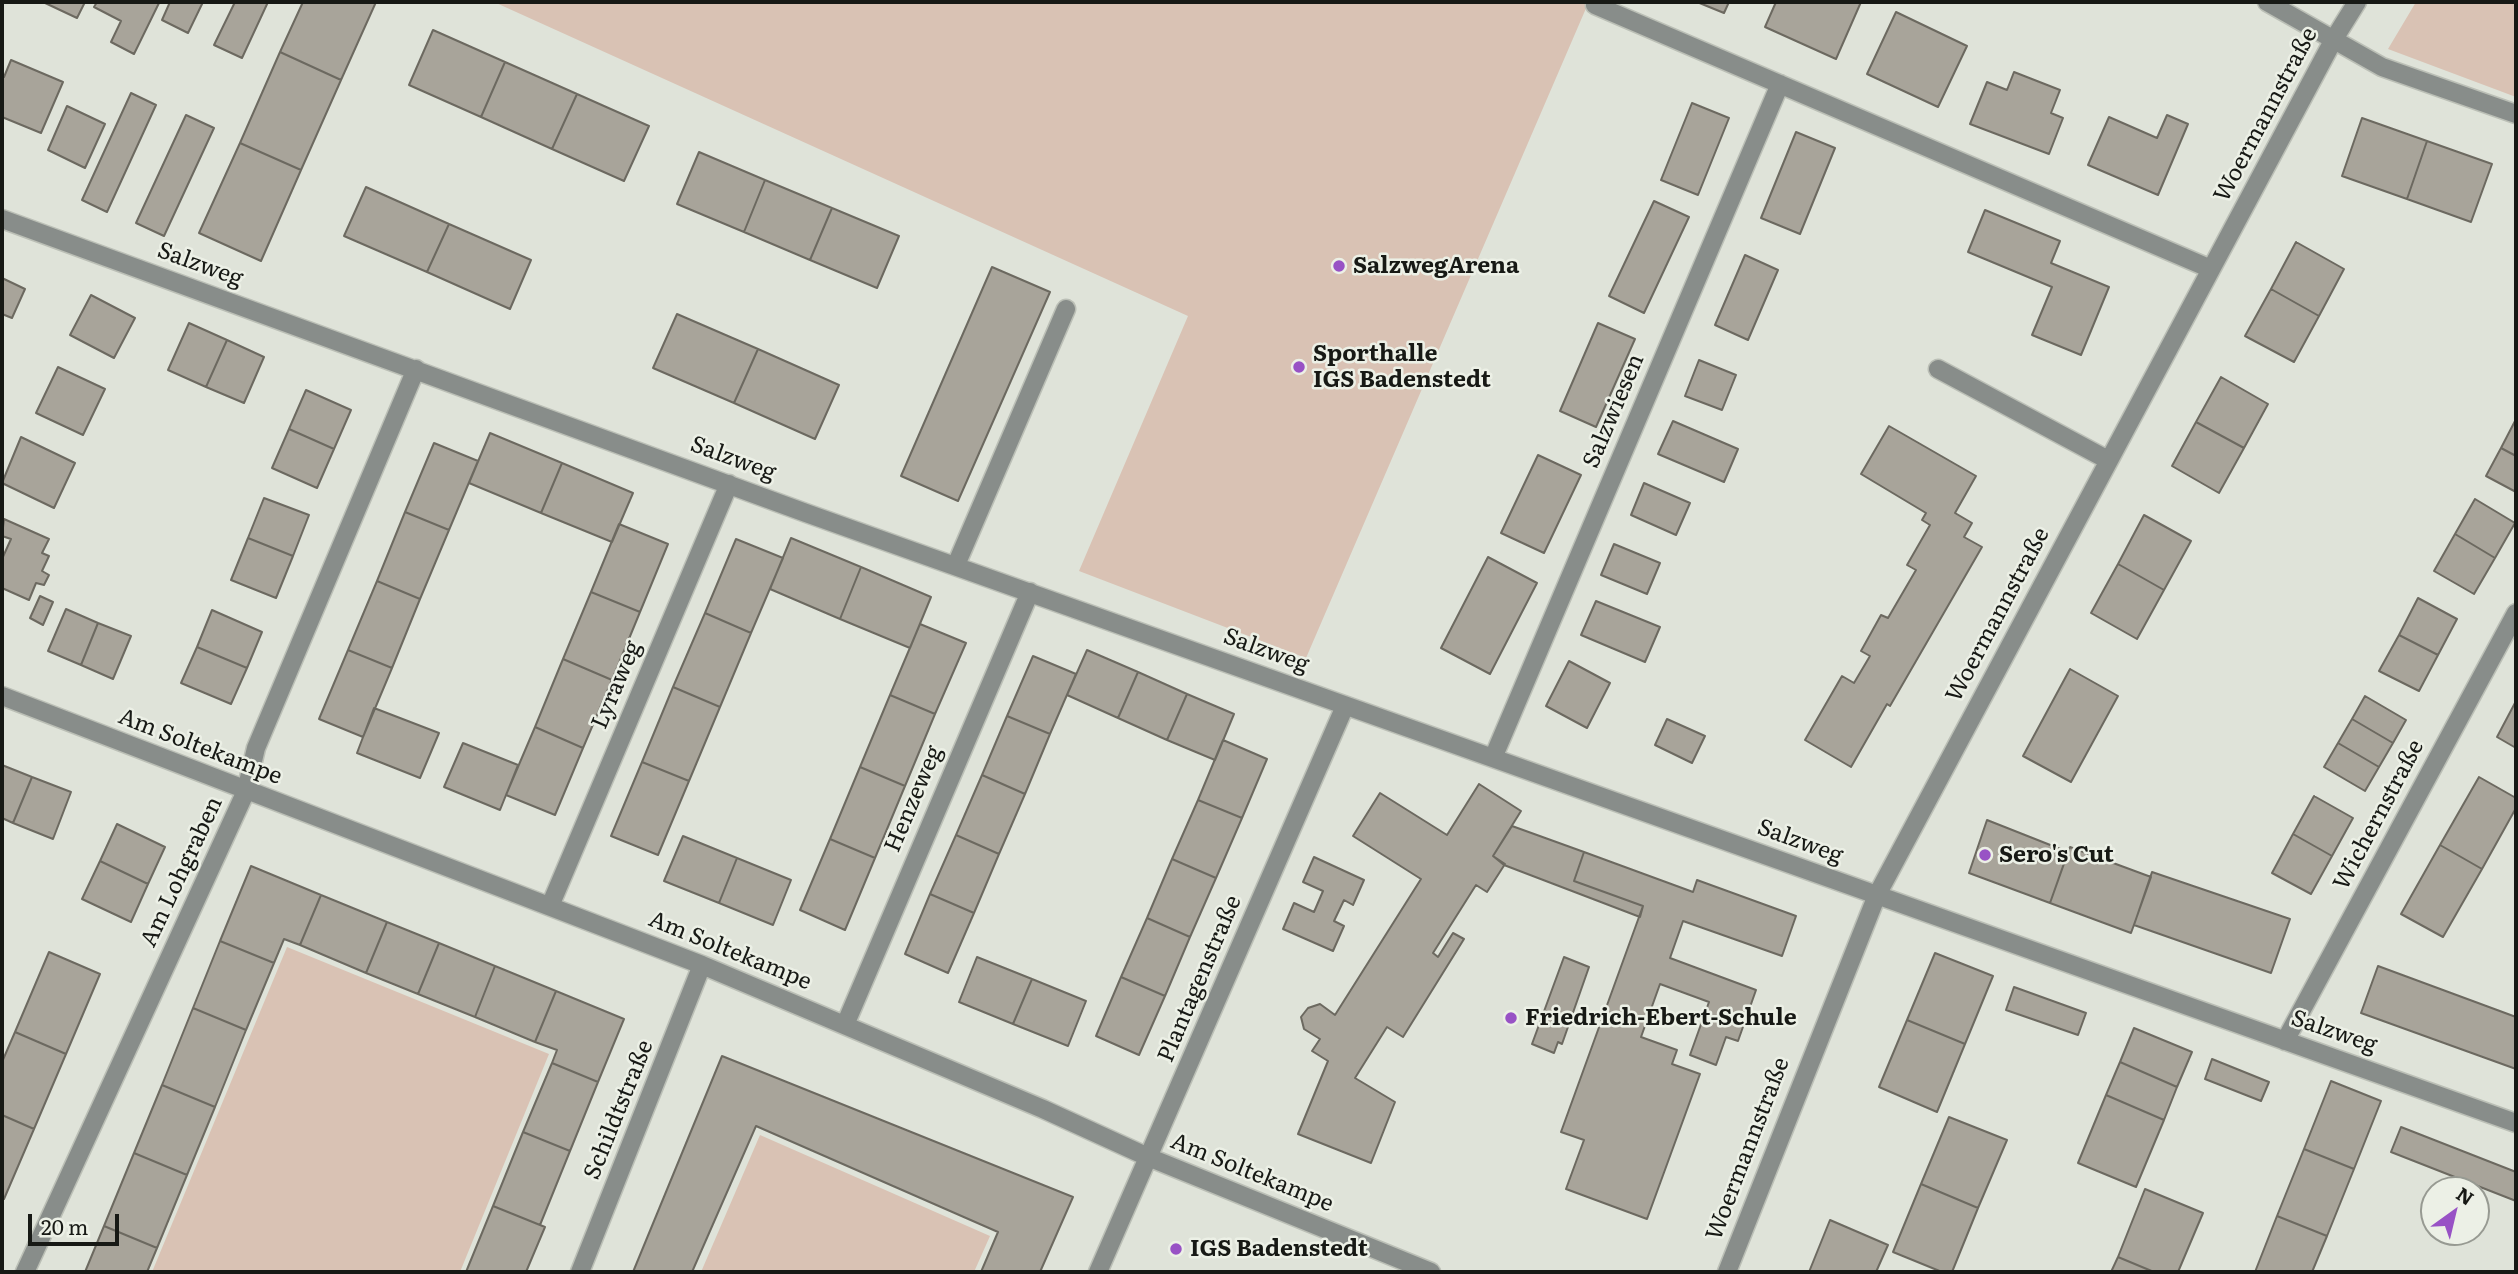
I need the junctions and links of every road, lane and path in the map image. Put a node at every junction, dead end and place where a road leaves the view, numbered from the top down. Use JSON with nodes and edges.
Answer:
{"nodes":[{"id":1,"x":2267,"y":2,"type":"edge"},
{"id":2,"x":2357,"y":2,"type":"edge"},
{"id":3,"x":1595,"y":5,"type":"dead end"},
{"id":4,"x":2334,"y":39,"type":"junction"},
{"id":5,"x":1780,"y":84,"type":"junction"},
{"id":6,"x":2516,"y":114,"type":"edge"},
{"id":7,"x":2,"y":219,"type":"edge"},
{"id":8,"x":2211,"y":269,"type":"junction"},
{"id":9,"x":1066,"y":309,"type":"dead end"},
{"id":10,"x":416,"y":369,"type":"junction"},
{"id":11,"x":1938,"y":369,"type":"dead end"},
{"id":12,"x":2108,"y":460,"type":"junction"},
{"id":13,"x":729,"y":484,"type":"junction"},
{"id":14,"x":956,"y":565,"type":"junction"},
{"id":15,"x":1030,"y":592,"type":"junction"},
{"id":16,"x":2516,"y":612,"type":"edge"},
{"id":17,"x":3,"y":699,"type":"edge"},
{"id":18,"x":1345,"y":706,"type":"junction"},
{"id":19,"x":1493,"y":758,"type":"junction"},
{"id":20,"x":246,"y":791,"type":"junction"},
{"id":21,"x":1877,"y":895,"type":"junction"},
{"id":22,"x":550,"y":906,"type":"junction"},
{"id":23,"x":702,"y":965,"type":"junction"},
{"id":24,"x":845,"y":1025,"type":"junction"},
{"id":25,"x":2285,"y":1041,"type":"junction"},
{"id":26,"x":2516,"y":1123,"type":"edge"},
{"id":27,"x":1148,"y":1157,"type":"junction"},
{"id":28,"x":24,"y":1272,"type":"edge"},
{"id":29,"x":580,"y":1272,"type":"edge"},
{"id":30,"x":1098,"y":1272,"type":"edge"},
{"id":31,"x":1431,"y":1272,"type":"edge"},
{"id":32,"x":1727,"y":1272,"type":"edge"}],
"edges":[{"from":1,"to":4,"type":"street"},
{"from":2,"to":4,"type":"street","name":"Woermannstraße"},
{"from":3,"to":5,"type":"street"},
{"from":4,"to":6,"type":"street"},
{"from":4,"to":8,"type":"street","name":"Woermannstraße"},
{"from":5,"to":8,"type":"street"},
{"from":5,"to":19,"type":"street","name":"Salzwiesen"},
{"from":7,"to":10,"type":"street","name":"Salzweg"},
{"from":8,"to":12,"type":"street","name":"Woermannstraße"},
{"from":9,"to":14,"type":"street"},
{"from":10,"to":13,"type":"street","name":"Salzweg"},
{"from":10,"to":20,"type":"street","name":"Am Lohgraben"},
{"from":11,"to":12,"type":"street"},
{"from":12,"to":21,"type":"street","name":"Woermannstraße"},
{"from":13,"to":14,"type":"street","name":"Salzweg"},
{"from":13,"to":22,"type":"street","name":"Lyraweg"},
{"from":14,"to":15,"type":"street","name":"Salzweg"},
{"from":15,"to":18,"type":"street","name":"Salzweg"},
{"from":15,"to":24,"type":"street","name":"Henzeweg"},
{"from":16,"to":25,"type":"street","name":"Wichernstraße"},
{"from":17,"to":20,"type":"street","name":"Am Soltekampe"},
{"from":18,"to":19,"type":"street","name":"Salzweg"},
{"from":18,"to":27,"type":"street","name":"Plantagenstraße"},
{"from":19,"to":21,"type":"street","name":"Salzweg"},
{"from":20,"to":22,"type":"street","name":"Am Soltekampe"},
{"from":20,"to":28,"type":"street","name":"Am Lohgraben"},
{"from":21,"to":25,"type":"street","name":"Salzweg"},
{"from":21,"to":32,"type":"street","name":"Woermannstraße"},
{"from":22,"to":23,"type":"street","name":"Am Soltekampe"},
{"from":23,"to":24,"type":"street","name":"Am Soltekampe"},
{"from":23,"to":29,"type":"street","name":"Schildtstraße"},
{"from":24,"to":27,"type":"street","name":"Am Soltekampe"},
{"from":25,"to":26,"type":"street","name":"Salzweg"},
{"from":27,"to":30,"type":"street","name":"Plantagenstraße"},
{"from":27,"to":31,"type":"street","name":"Am Soltekampe"}]}
